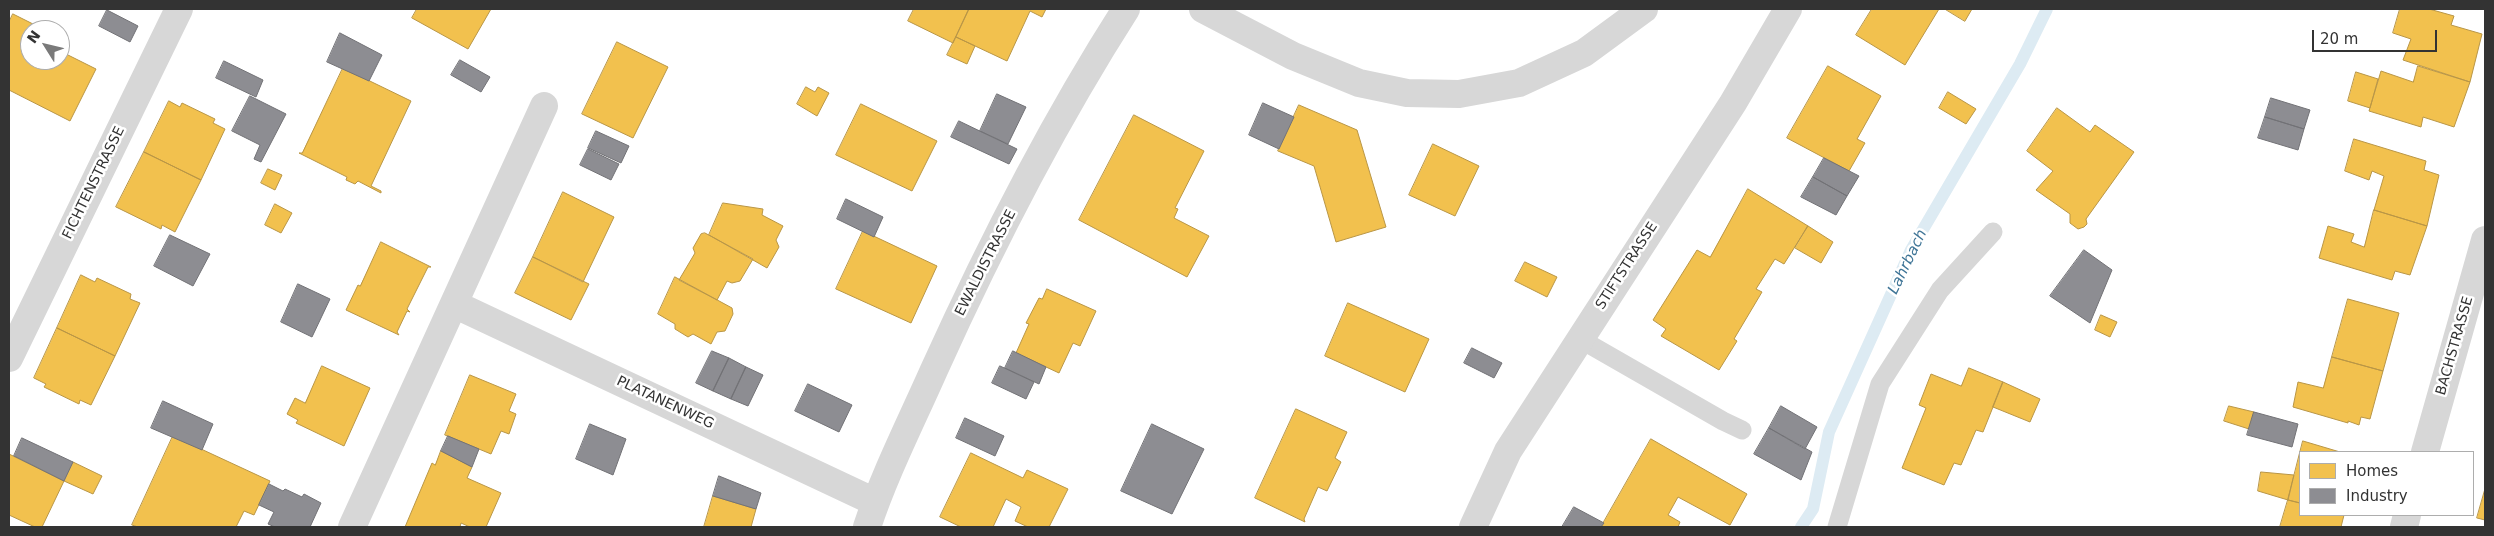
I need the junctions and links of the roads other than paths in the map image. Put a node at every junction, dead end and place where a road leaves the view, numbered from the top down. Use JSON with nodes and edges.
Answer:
{"nodes":[{"id":1,"x":179,"y":9,"type":"edge"},
{"id":2,"x":1126,"y":9,"type":"edge"},
{"id":3,"x":1203,"y":9,"type":"edge"},
{"id":4,"x":1644,"y":9,"type":"edge"},
{"id":5,"x":1788,"y":9,"type":"edge"},
{"id":6,"x":544,"y":106,"type":"dead end"},
{"id":7,"x":1992,"y":232,"type":"dead end"},
{"id":8,"x":2485,"y":243,"type":"edge"},
{"id":9,"x":454,"y":304,"type":"junction"},
{"id":10,"x":1580,"y":339,"type":"junction"},
{"id":11,"x":9,"y":358,"type":"edge"},
{"id":12,"x":1742,"y":430,"type":"dead end"},
{"id":13,"x":2425,"y":451,"type":"edge"},
{"id":14,"x":871,"y":515,"type":"edge"},
{"id":15,"x":352,"y":527,"type":"edge"},
{"id":16,"x":1473,"y":527,"type":"edge"},
{"id":17,"x":1837,"y":527,"type":"edge"}],
"edges":[{"from":1,"to":11,"type":"street","name":"FICHTENSTRASSE"},
{"from":2,"to":14,"type":"street","name":"EWALDISTRASSE"},
{"from":3,"to":4,"type":"street"},
{"from":5,"to":10,"type":"street","name":"STIFTSTRASSE"},
{"from":6,"to":9,"type":"street"},
{"from":7,"to":17,"type":"lane"},
{"from":8,"to":13,"type":"street","name":"BACHSTRASSE"},
{"from":9,"to":14,"type":"street","name":"PLATANENWEG"},
{"from":9,"to":15,"type":"street"},
{"from":10,"to":12,"type":"lane"},
{"from":10,"to":16,"type":"street","name":"STIFTSTRASSE"}]}
